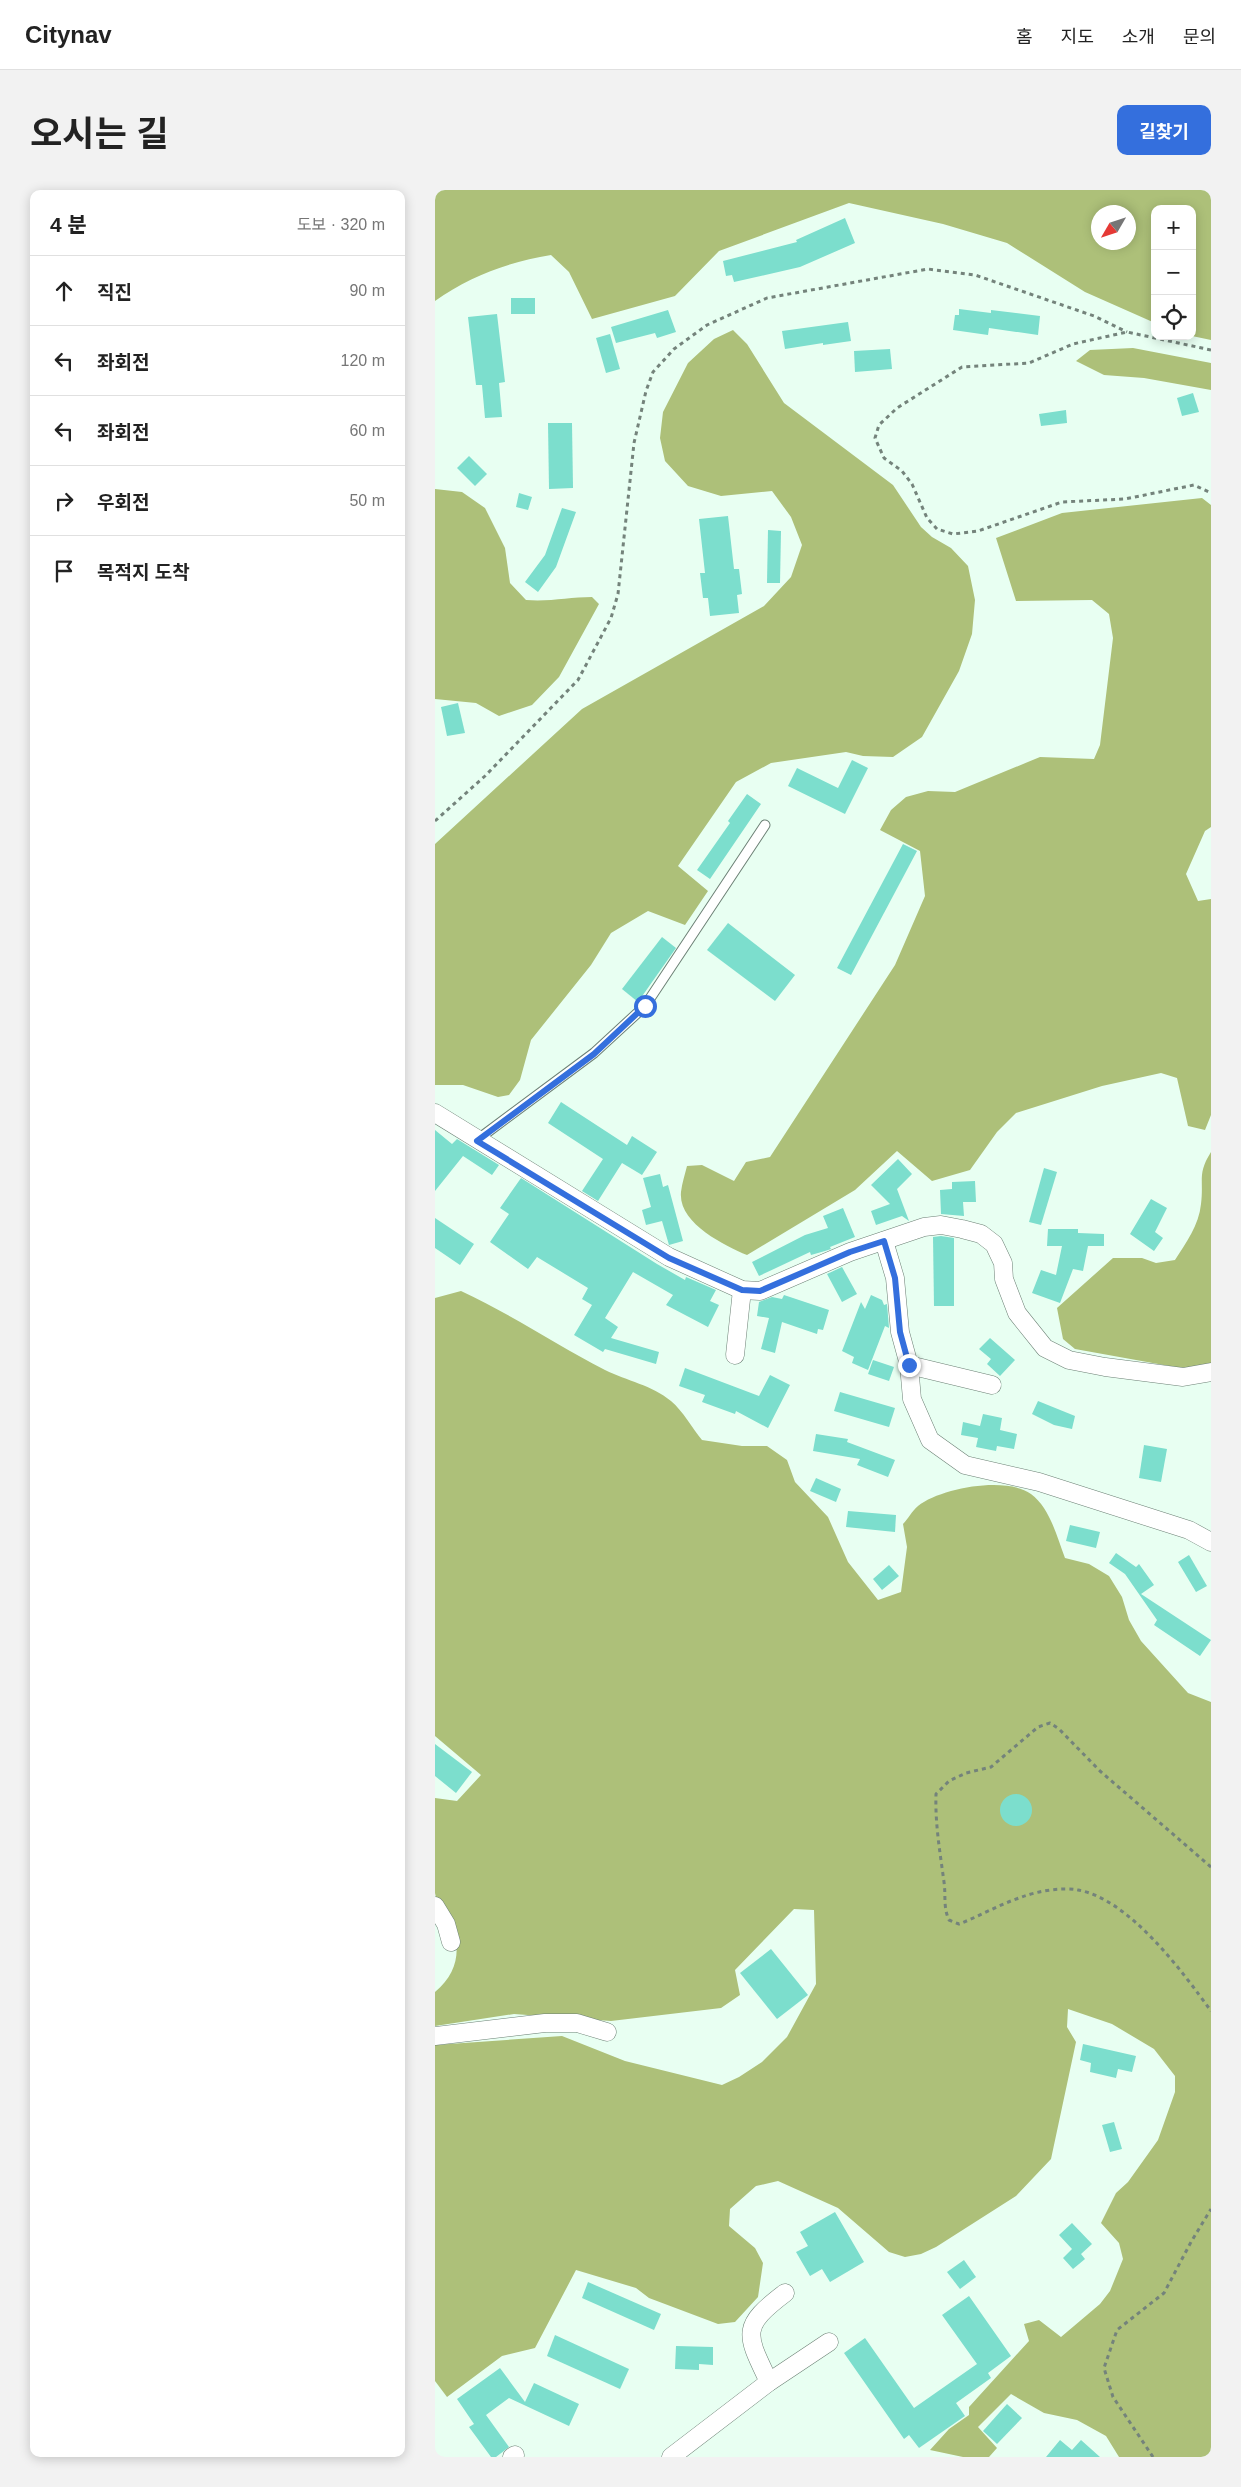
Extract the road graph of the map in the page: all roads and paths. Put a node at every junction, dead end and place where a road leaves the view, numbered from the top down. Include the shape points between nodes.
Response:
1 (1127, 332) junction
2 (1211, 350) edge
3 (1211, 493) edge
4 (435, 821) edge
5 (765, 824) dead end
6 (435, 1114) edge
7 (477, 1141) junction
8 (884, 1241) junction
9 (742, 1290) junction
10 (735, 1355) dead end
11 (909, 1365) junction
12 (1211, 1372) edge
13 (992, 1385) dead end
14 (1211, 1542) edge
15 (1211, 1867) edge
16 (435, 1906) edge
17 (451, 1942) dead end
18 (1211, 2011) edge
19 (607, 2032) dead end
20 (435, 2036) edge
21 (1211, 2209) edge
22 (785, 2293) dead end
23 (829, 2342) dead end
24 (769, 2382) junction
25 (671, 2457) edge
26 (1153, 2457) edge

1 - 2 path
1 - 3 path via 1073,344 1029,363 962,368 897,408 879,426 875,438 877,447 912,484 927,518 937,529 953,534 978,531 1063,502 1125,499 1194,485
1 - 4 path via 1094,316 975,275 928,269 767,298 701,330 674,349 653,372 646,391 634,443 618,594 611,618 578,680 485,776
5 - 7 lane via 645,1006 594,1054
6 - 7 street
7 - 9 street via 669,1258
8 - 9 street via 850,1252 760,1291
8 - 11 street via 895,1278 900,1332
8 - 12 street via 924,1227 941,1225 981,1234 994,1244 1003,1263 1004,1279 1017,1314 1045,1348 1069,1360 1105,1367 1183,1377
9 - 10 street
11 - 13 street
11 - 14 street via 911,1399 930,1440 965,1465 1039,1482 1100,1501 1189,1530
15 - 18 path via 1050,1723 1038,1727 991,1767 949,1781 936,1794 935,1822 945,1889 944,1908 949,1920 959,1924 1021,1897 1059,1889 1079,1890 1108,1901 1143,1930 1186,1977
16 - 17 street via 446,1924
19 - 20 street via 577,2023 545,2023
21 - 26 path via 1164,2293 1117,2330 1104,2368 1113,2398
22 - 24 street via 757,2318 750,2330 752,2346
23 - 24 street
24 - 25 street

